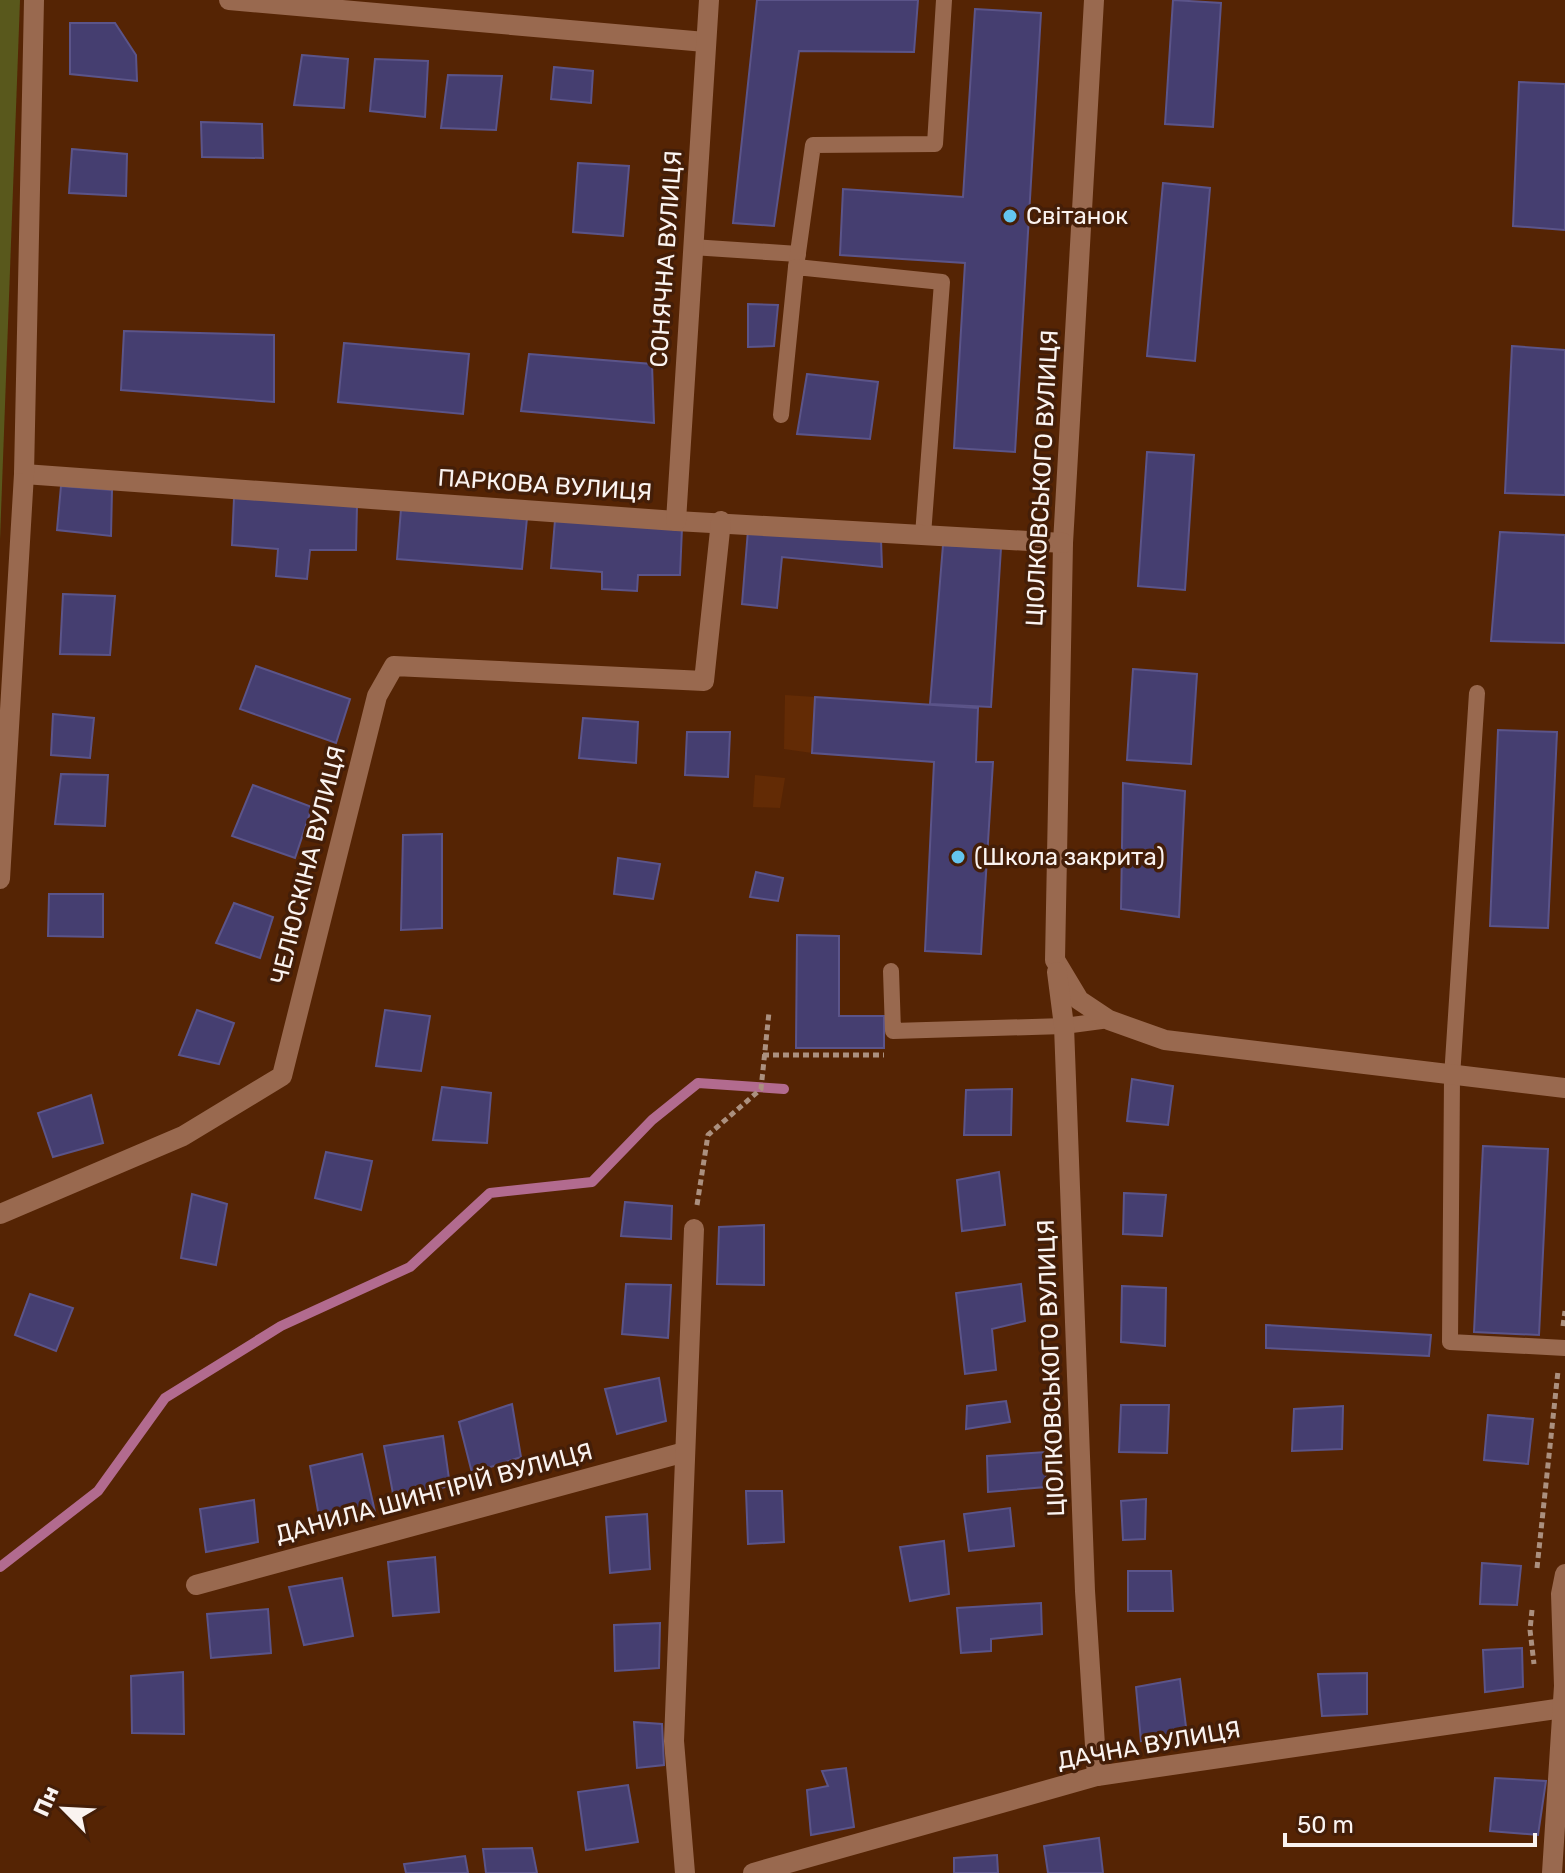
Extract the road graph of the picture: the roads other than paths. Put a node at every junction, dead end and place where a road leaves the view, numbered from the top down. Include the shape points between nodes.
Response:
1 (34, 0) edge
2 (229, 0) edge
3 (709, 0) edge
4 (944, 0) edge
5 (1094, 0) edge
6 (348, 5) edge
7 (705, 42) junction
8 (692, 247) junction
9 (797, 260) junction
10 (781, 415) dead end
11 (24, 474) junction
12 (676, 521) junction
13 (721, 521) junction
14 (923, 535) junction
15 (1063, 543) junction
16 (1477, 693) dead end
17 (0, 879) edge
18 (1055, 960) junction
19 (891, 971) dead end
20 (1109, 1020) junction
21 (1064, 1026) junction
22 (1452, 1077) junction
23 (1565, 1088) edge
24 (0, 1214) edge
25 (694, 1229) road end
26 (1563, 1348) edge
27 (685, 1452) junction
28 (1565, 1574) edge
29 (196, 1585) dead end
30 (1563, 1719) edge
31 (1097, 1776) junction
32 (685, 1873) edge
33 (753, 1873) edge
34 (1552, 1873) edge

1 - 11 street
2 - 6 street
3 - 7 street, СОНЯЧНА ВУЛИЦЯ
4 - 9 lane via 935,144 813,145
5 - 15 street, ЦІОЛКОВСЬКОГО ВУЛИЦЯ
6 - 7 street
7 - 8 street, СОНЯЧНА ВУЛИЦЯ
8 - 9 lane
8 - 12 street, СОНЯЧНА ВУЛИЦЯ
9 - 10 lane
9 - 14 lane via 942,282
11 - 12 street, ПАРКОВА ВУЛИЦЯ
11 - 17 street
12 - 13 street, ПАРКОВА ВУЛИЦЯ
13 - 14 street, ПАРКОВА ВУЛИЦЯ
13 - 24 street, ЧЕЛЮСКІНА ВУЛИЦЯ via 704,681 394,666 377,696 282,1076 183,1136
14 - 15 street, ПАРКОВА ВУЛИЦЯ
15 - 18 street, ЦІОЛКОВСЬКОГО ВУЛИЦЯ
16 - 22 lane
18 - 20 street via 1079,1000
18 - 21 street, ЦІОЛКОВСЬКОГО ВУЛИЦЯ
19 - 21 lane via 893,1031
20 - 21 lane
20 - 22 street via 1165,1040
21 - 31 street, ЦІОЛКОВСЬКОГО ВУЛИЦЯ
22 - 23 street
22 - 26 lane via 1450,1342
25 - 27 street
27 - 29 street, ДАНИЛА ШИНГІРІЙ ВУЛИЦЯ
27 - 32 street via 674,1741
28 - 30 street
30 - 31 street, ДАЧНА ВУЛИЦЯ via 1539,1711
30 - 34 street
31 - 33 street, ДАЧНА ВУЛИЦЯ

